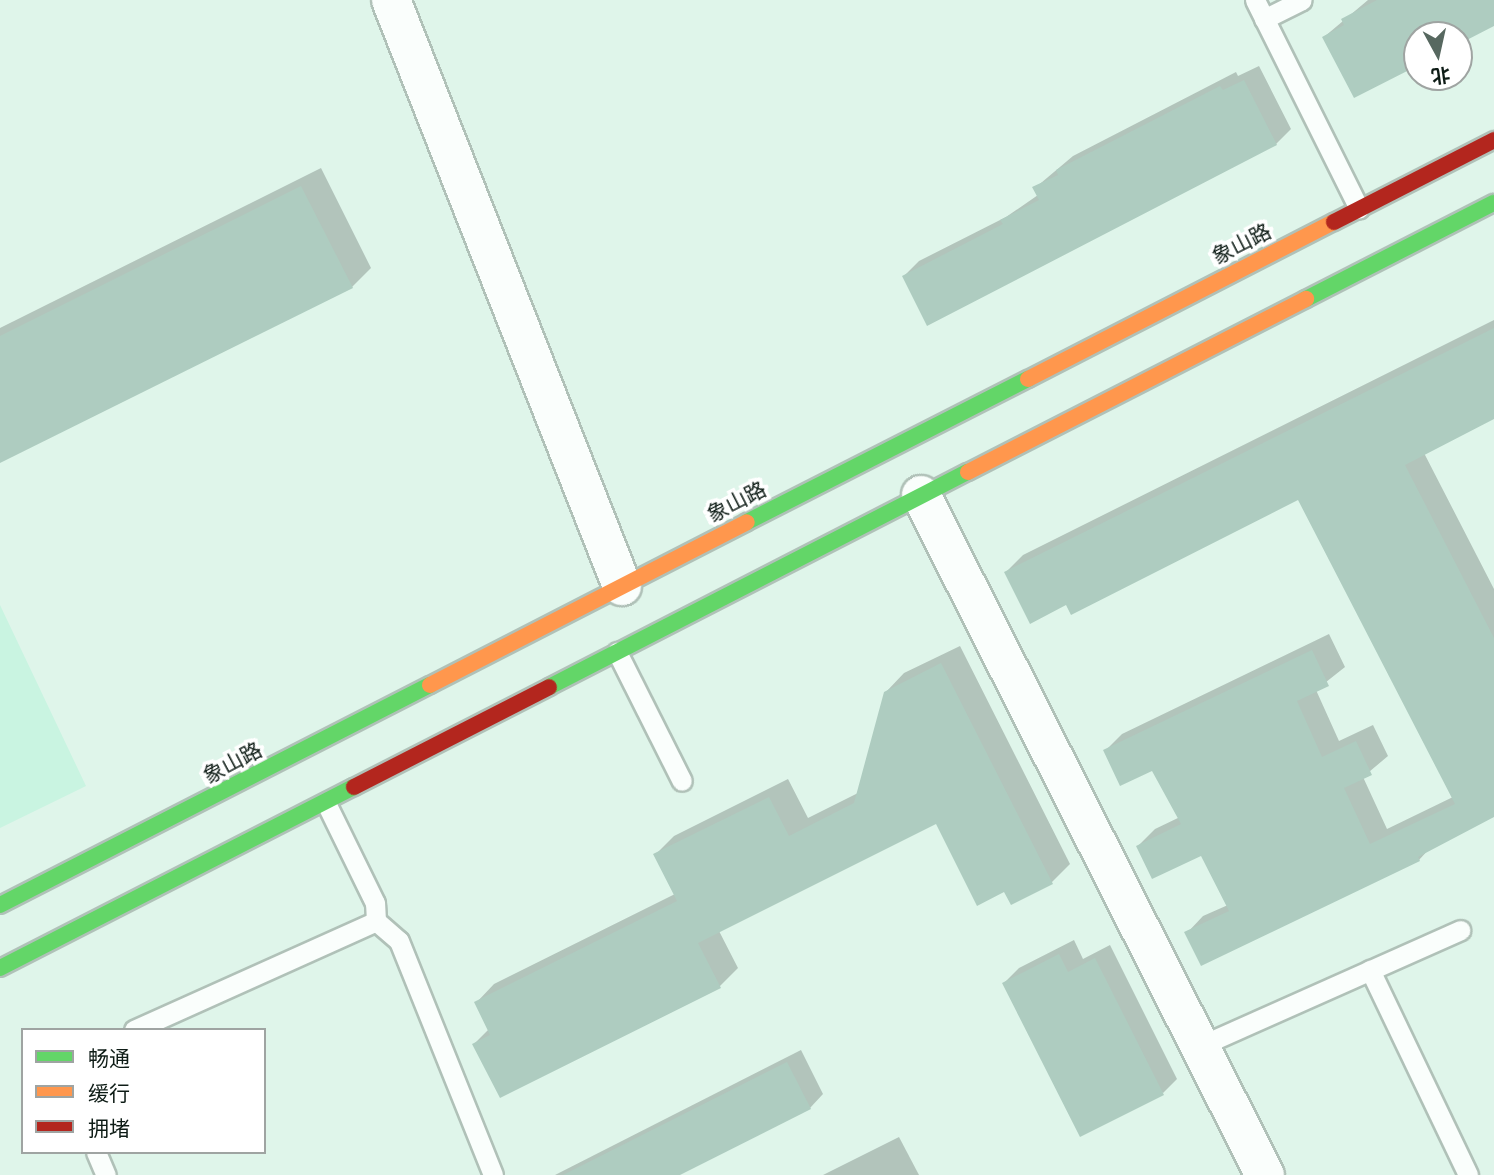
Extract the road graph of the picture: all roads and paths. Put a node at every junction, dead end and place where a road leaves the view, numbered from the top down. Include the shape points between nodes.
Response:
1 (391, 0) edge
2 (1255, 0) edge
3 (1302, 0) edge
4 (1264, 19) junction
5 (1494, 140) edge
6 (1494, 203) edge
7 (1359, 209) junction
8 (921, 495) junction
9 (622, 586) junction
10 (617, 652) junction
11 (682, 781) dead end
12 (326, 803) junction
13 (0, 905) edge
14 (376, 921) junction
15 (1460, 930) dead end
16 (0, 968) edge
17 (1370, 970) junction
18 (138, 1028) edge
19 (1200, 1046) junction
20 (97, 1154) edge
21 (106, 1175) edge
22 (493, 1175) edge
23 (1265, 1175) edge
24 (1468, 1175) edge

1 - 9 street
2 - 4 lane
3 - 4 lane
4 - 7 lane
5 - 7 street, 象山路
6 - 8 street
7 - 9 street, 象山路
8 - 10 street
8 - 19 street
9 - 13 street, 象山路
10 - 11 lane
10 - 12 street
12 - 14 lane via 375,903
12 - 16 street
14 - 18 lane
14 - 22 lane via 399,941
15 - 17 lane
17 - 19 lane
17 - 24 lane
19 - 23 street
20 - 21 lane

